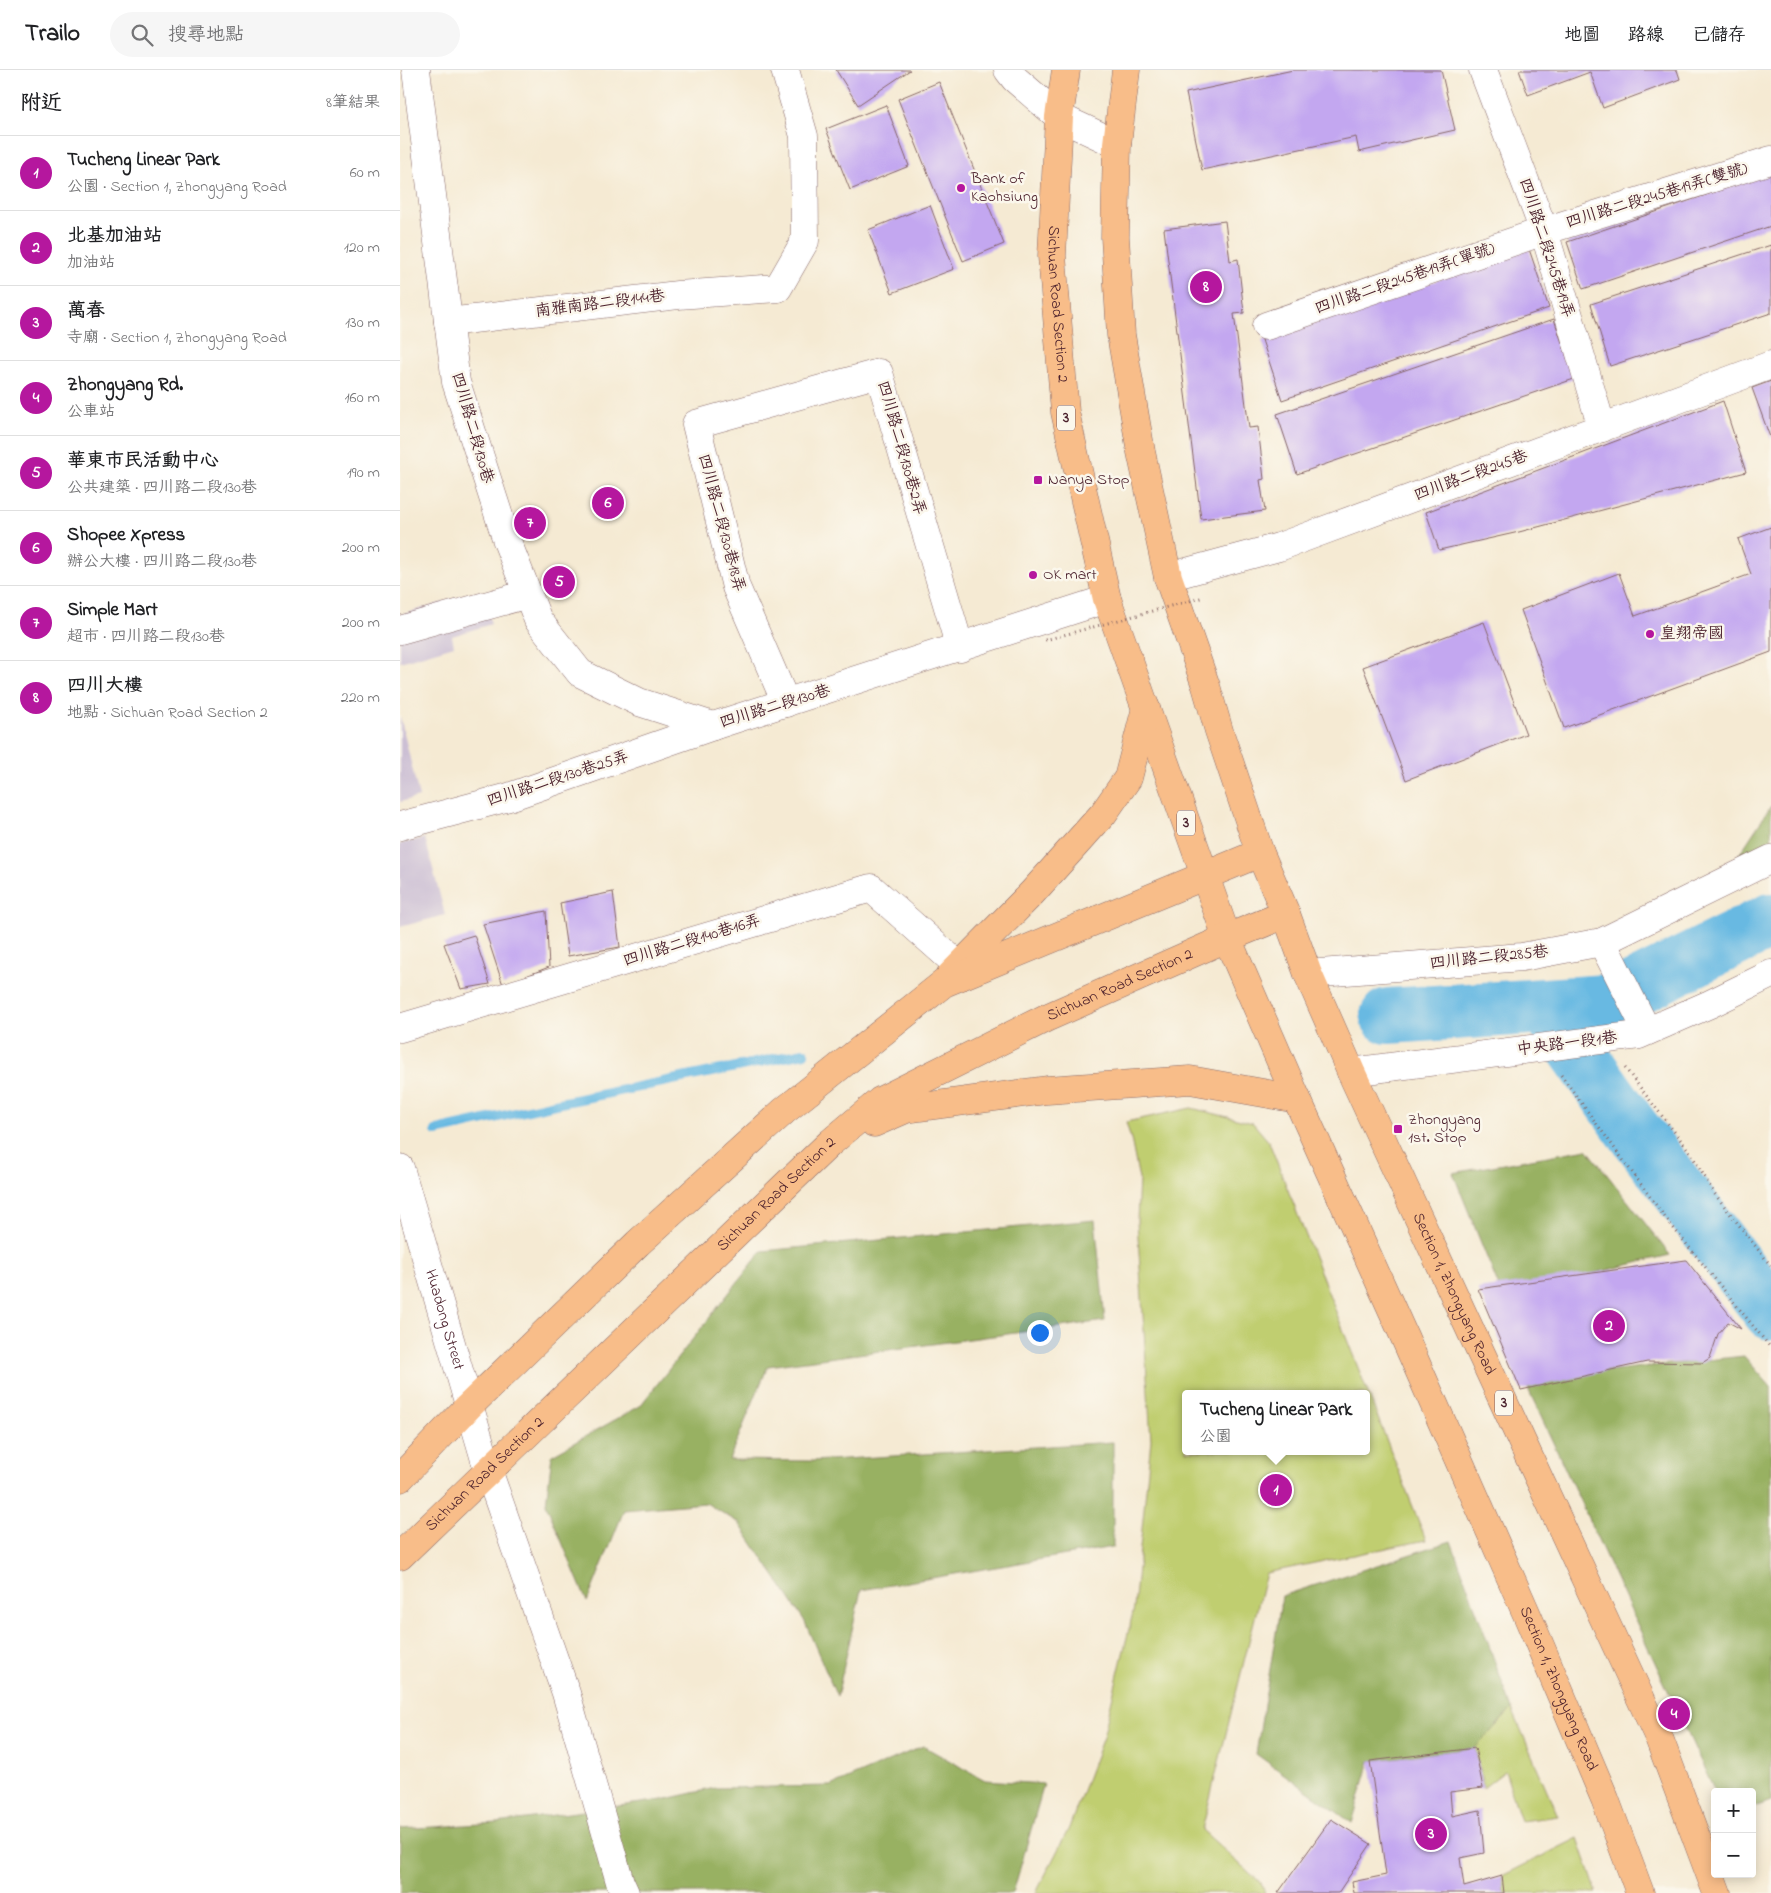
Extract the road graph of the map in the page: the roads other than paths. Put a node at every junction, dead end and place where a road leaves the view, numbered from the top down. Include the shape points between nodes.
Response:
1 (416, 70) edge
2 (785, 70) edge
3 (1008, 70) edge
4 (1066, 70) edge
5 (1126, 70) edge
6 (1483, 70) edge
7 (1059, 117) junction
8 (1116, 144) junction
9 (1771, 160) edge
10 (1544, 232) junction
11 (448, 322) junction
12 (1266, 326) dead end
13 (1771, 365) edge
14 (696, 424) joint
15 (1602, 428) junction
16 (1168, 576) junction
17 (528, 594) junction
18 (1107, 600) junction
19 (400, 630) edge
20 (960, 648) junction
21 (786, 703) junction
22 (1146, 708) junction
23 (713, 726) junction
24 (400, 826) edge
25 (1260, 853) junction
26 (1771, 859) edge
27 (1204, 876) junction
28 (1286, 914) junction
29 (1227, 938) junction
30 (1603, 945) junction
31 (951, 974) junction
32 (1308, 974) junction
33 (1771, 974) edge
34 (400, 1028) edge
35 (1646, 1028) junction
36 (1351, 1072) junction
37 (1297, 1099) junction
38 (830, 1144) junction
39 (400, 1168) edge
40 (468, 1407) junction
41 (488, 1470) junction
42 (400, 1478) edge
43 (400, 1556) edge
44 (625, 1893) edge
45 (1640, 1893) edge
46 (1717, 1893) edge

1 - 11 street
2 - 11 street, 南雅南路二段144巷 via 804,136 805,241 778,288 678,295
3 - 7 street
4 - 7 main road, Sichuan Road Section 2 / 3
5 - 8 main road, 3
6 - 10 street, 四川路二段245巷19弄
7 - 8 street
7 - 18 main road, Sichuan Road Section 2 / 3 via 1052,256 1065,412
8 - 16 main road, 3 via 1115,237 1121,335 1141,452
9 - 10 street, 四川路二段245巷19弄(雙號)
10 - 12 street, 四川路二段245巷19弄(單號)
10 - 15 street, 四川路二段245巷19弄
11 - 17 street, 四川路二段130巷 via 456,382 507,541
13 - 15 street, 四川路二段245巷
14 - 20 street, 四川路二段130巷2弄 via 879,373
14 - 21 street, 四川路二段130巷18弄 via 736,587
15 - 16 street, 四川路二段245巷 via 1280,547
16 - 25 main road, 3
17 - 19 street
17 - 23 street, 四川路二段130巷 via 538,620 580,673 639,702
18 - 20 street, 四川路二段130巷
18 - 22 main road, Sichuan Road Section 2 / 3
20 - 21 street, 四川路二段130巷
21 - 23 street, 四川路二段130巷
22 - 27 main road, Sichuan Road Section 2 / 3
22 - 31 main road via 1128,778 1103,814 1032,893
23 - 24 street, 四川路二段130巷25弄 via 509,798
25 - 27 main road
25 - 28 main road, 3
26 - 30 street, 四川路二段285巷
27 - 29 main road, Sichuan Road Section 2 / 3
27 - 31 main road
28 - 29 main road, Sichuan Road Section 2
28 - 32 main road, Section 1, Zhongyang Road / 3
29 - 37 main road, Section 1, Zhongyang Road / 3
29 - 38 main road, Sichuan Road Section 2 via 1046,1018 880,1101
30 - 32 street, 四川路二段285巷 via 1522,957
30 - 35 street
31 - 34 street, 四川路二段140巷16弄 via 871,888
31 - 40 main road via 784,1111 638,1243
32 - 36 main road, Section 1, Zhongyang Road / 3
33 - 35 street, 中央路一段1巷 via 1710,1004
35 - 36 street, 中央路一段1巷 via 1639,1035
36 - 46 main road, Section 1, Zhongyang Road / 3 via 1659,1738
37 - 38 main road via 1190,1080 1047,1090 906,1109
37 - 45 main road, Section 1, Zhongyang Road / 3 via 1524,1608 1605,1799
38 - 41 main road, Sichuan Road Section 2
39 - 40 street, Huadong Street
40 - 41 street, Huadong Street
40 - 42 main road
41 - 43 main road, Sichuan Road Section 2
41 - 44 street, Huadong Street via 566,1693

